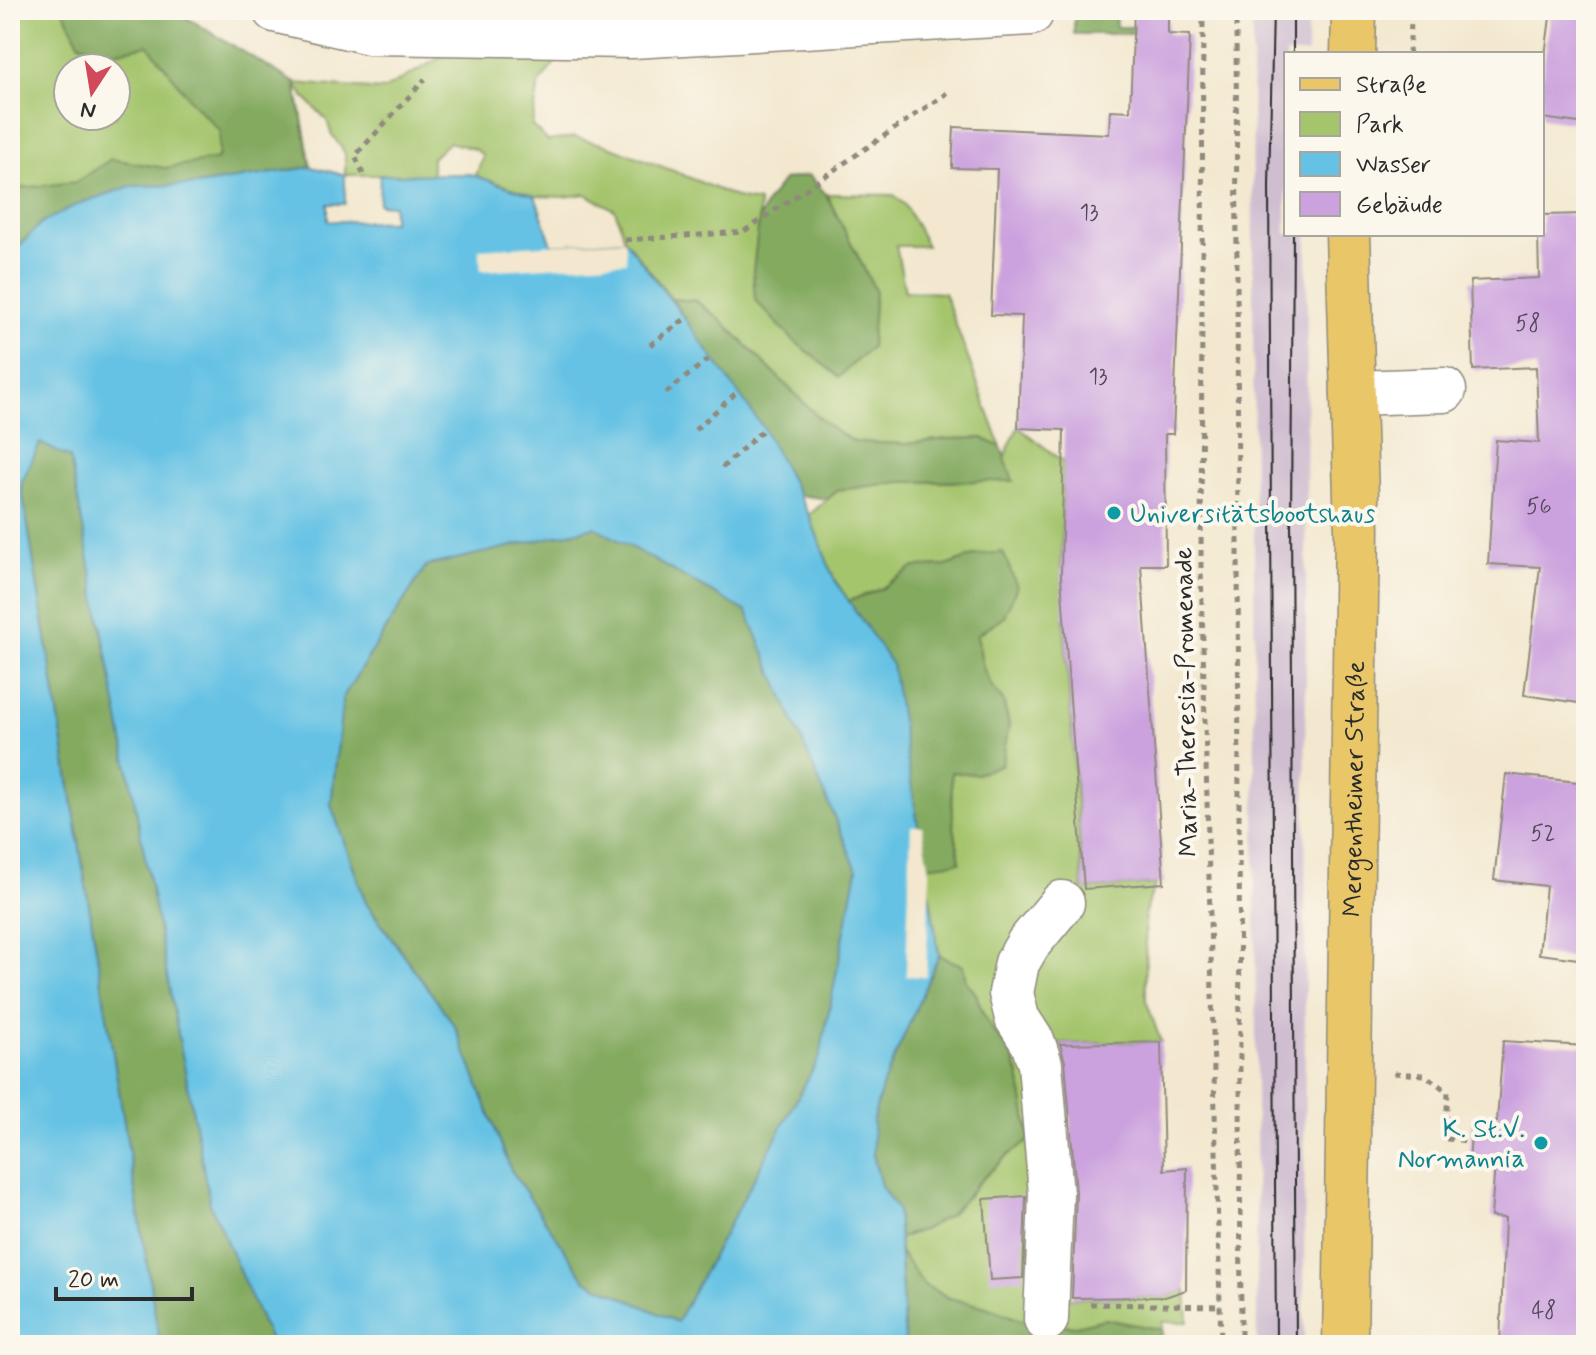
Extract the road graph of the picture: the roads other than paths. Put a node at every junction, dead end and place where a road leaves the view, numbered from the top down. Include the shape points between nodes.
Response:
1 (275, 10) edge
2 (1354, 10) edge
3 (1032, 11) edge
4 (1009, 49) dead end
5 (1353, 52) edge
6 (1348, 236) edge
7 (1444, 390) dead end
8 (1353, 393) junction
9 (1062, 903) dead end
10 (1047, 1312) road end
11 (1345, 1345) edge

1 - 3 lane via 370,32 632,36
2 - 5 main road
3 - 4 lane
6 - 8 main road, Mergentheimer Straße
7 - 8 lane
8 - 11 main road, Mergentheimer Straße via 1357,530
9 - 10 lane via 1017,963 1011,993 1040,1064 1051,1194

